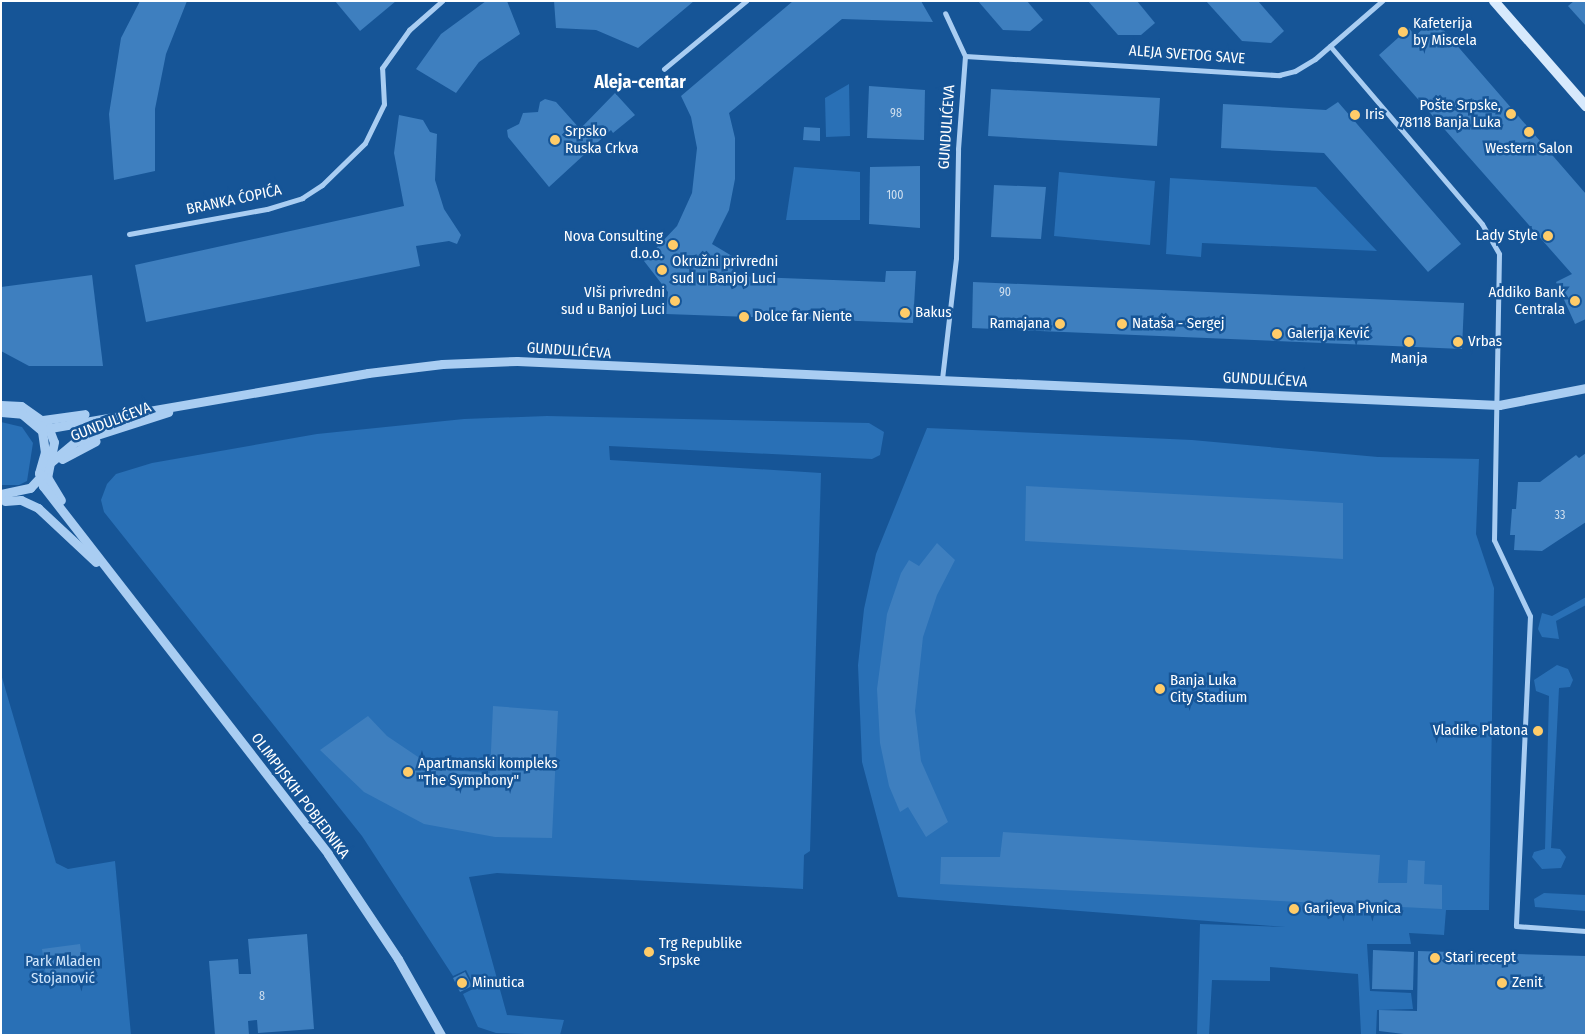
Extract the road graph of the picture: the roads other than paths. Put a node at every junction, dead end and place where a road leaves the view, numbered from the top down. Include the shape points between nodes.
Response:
1 (442, 1) edge
2 (746, 1) edge
3 (1382, 1) edge
4 (1494, 1) edge
5 (945, 13) dead end
6 (1330, 46) junction
7 (966, 56) junction
8 (664, 69) dead end
9 (1586, 106) edge
10 (129, 234) dead end
11 (942, 378) junction
12 (1586, 388) edge
13 (198, 404) junction
14 (1, 405) edge
15 (1499, 405) junction
16 (1, 412) edge
17 (40, 422) junction
18 (50, 428) junction
19 (52, 462) junction
20 (45, 479) junction
21 (1, 494) edge
22 (19, 497) junction
23 (1, 500) edge
24 (119, 585) junction
25 (1586, 931) edge
26 (441, 1035) edge

1 - 10 street, BRANKA ĆOPIĆA via 409,30 382,68 384,104 364,143 322,186 302,198 267,209
2 - 8 street
3 - 6 street, ALEJA SVETOG SAVE
4 - 9 main road
5 - 7 street
6 - 7 street, ALEJA SVETOG SAVE via 1295,71 1259,76
6 - 15 street via 1482,224 1499,254
7 - 11 street, GUNDULIĆEVA via 958,150 956,258
11 - 13 street, GUNDULIĆEVA via 517,361 368,373
11 - 15 street, GUNDULIĆEVA
12 - 15 street, GUNDULIĆEVA
13 - 17 street, GUNDULIĆEVA
13 - 18 street, GUNDULIĆEVA via 107,416
13 - 19 street, GUNDULIĆEVA via 75,442
13 - 20 street, GUNDULIĆEVA via 74,450
14 - 17 street via 21,406
15 - 25 street via 1494,540 1506,571 1528,605 1530,616 1516,926
16 - 17 street via 22,414
17 - 18 street
17 - 20 street via 45,438
18 - 19 street via 54,442
19 - 20 street
20 - 22 street
20 - 24 street, OLIMPIJSKIH POBJEDNIKA
21 - 22 street
22 - 23 street
22 - 24 street, OLIMPIJSKIH POBJEDNIKA via 48,516
24 - 26 street, OLIMPIJSKIH POBJEDNIKA via 328,854 398,959

